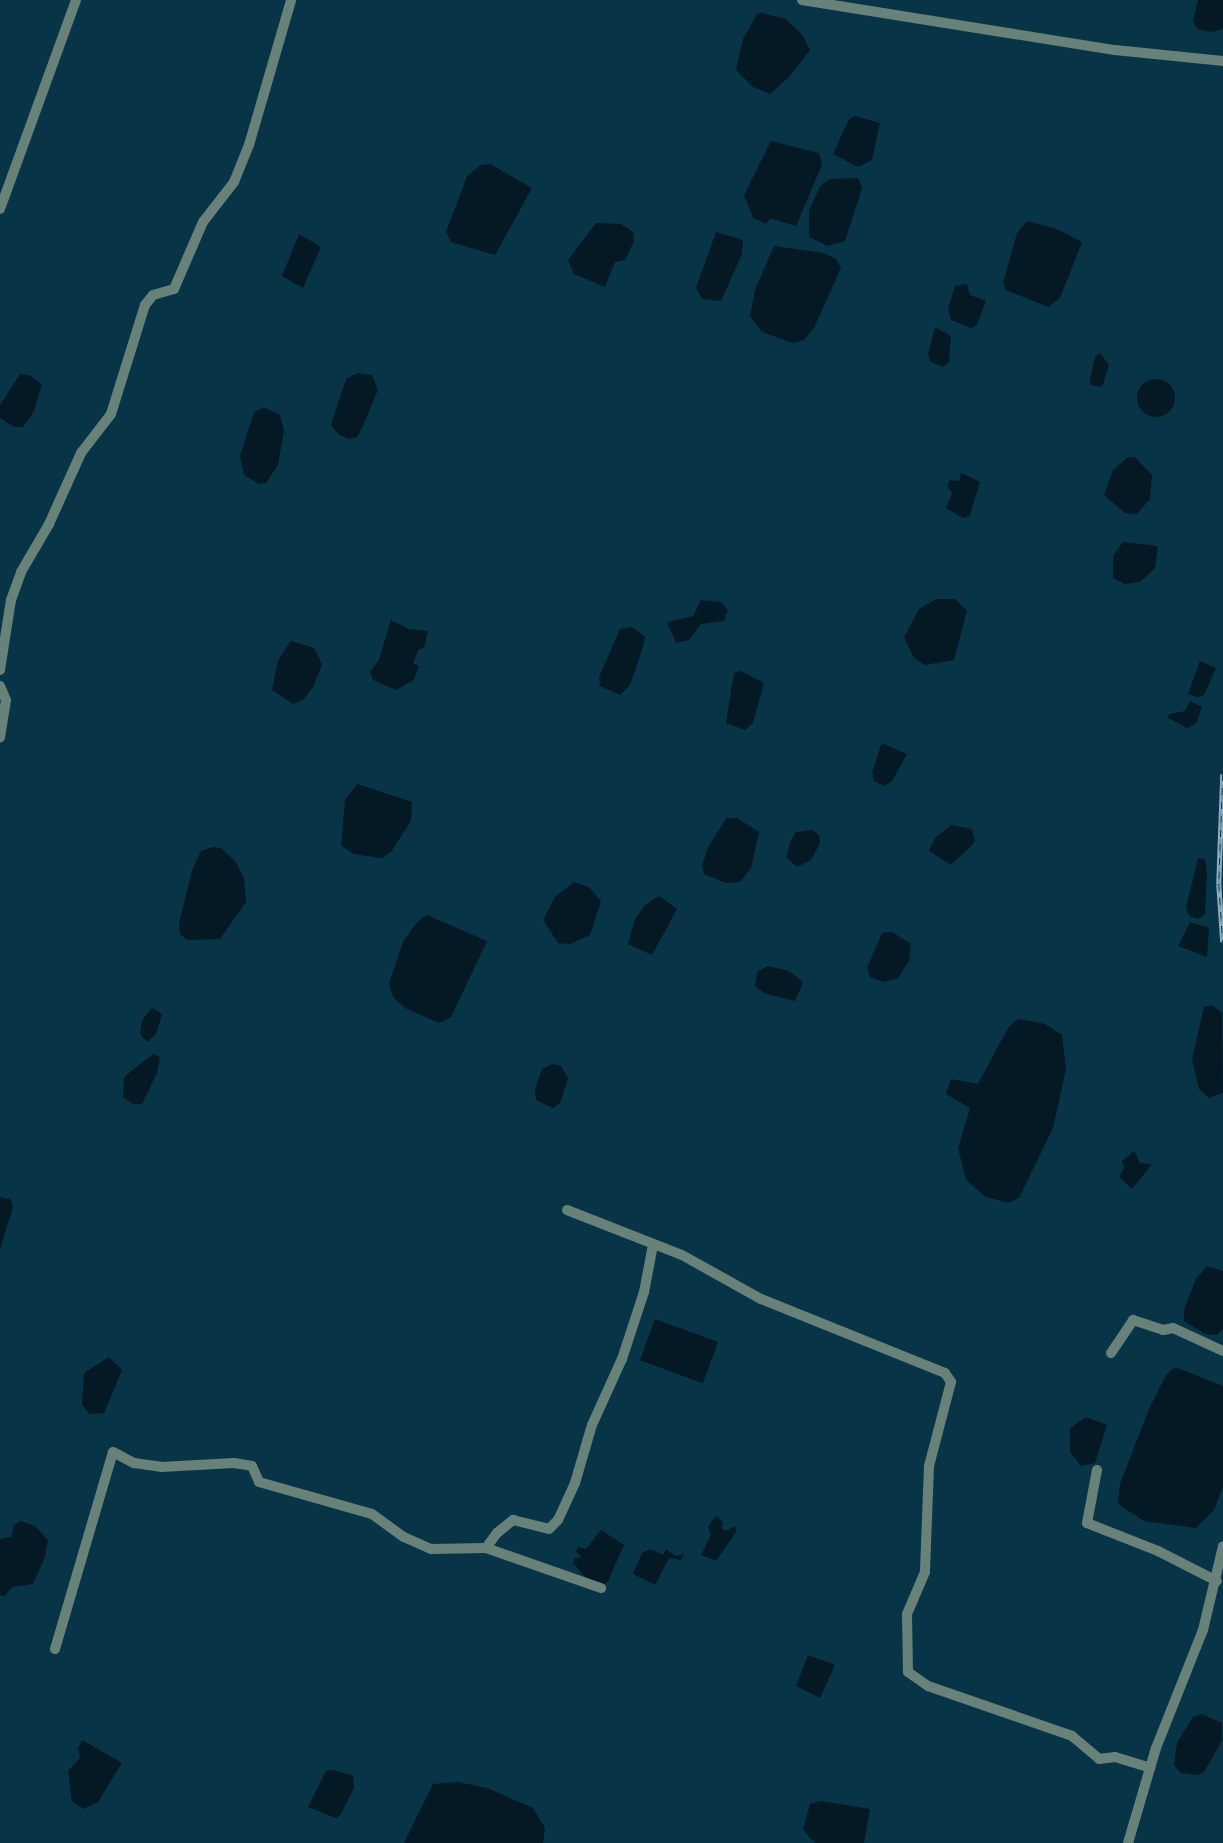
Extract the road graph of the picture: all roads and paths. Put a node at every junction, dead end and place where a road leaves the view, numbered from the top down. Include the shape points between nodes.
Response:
1 (76, 0) edge
2 (291, 0) edge
3 (802, 0) edge
4 (1223, 61) edge
5 (0, 209) edge
6 (0, 670) edge
7 (0, 686) edge
8 (0, 738) edge
9 (567, 1210) dead end
10 (653, 1245) junction
11 (1223, 1351) edge
12 (1111, 1353) dead end
13 (1097, 1470) dead end
14 (1223, 1546) edge
15 (486, 1548) junction
16 (1216, 1581) junction
17 (601, 1588) dead end
18 (55, 1649) dead end
19 (1150, 1768) junction
20 (1128, 1843) edge

1 - 5 street
2 - 6 street via 234,182 203,222 174,289 153,295 145,305 111,414 81,453 49,524 21,572 11,600
3 - 4 street via 1115,50
7 - 8 street via 6,700
9 - 10 street
10 - 15 street via 644,1292 622,1359 592,1425 575,1483 558,1520 549,1529 513,1520 496,1533
10 - 19 street via 682,1255 761,1299 945,1373 951,1382 929,1466 925,1572 907,1614 908,1672 928,1686 1072,1736 1099,1759 1115,1757
11 - 12 street via 1173,1328 1163,1330 1133,1320
13 - 16 street via 1086,1523 1158,1551
14 - 16 street
15 - 17 street
15 - 18 street via 431,1549 404,1537 372,1514 259,1482 252,1466 234,1463 161,1467 134,1463 113,1452
16 - 19 street via 1203,1630
19 - 20 street

